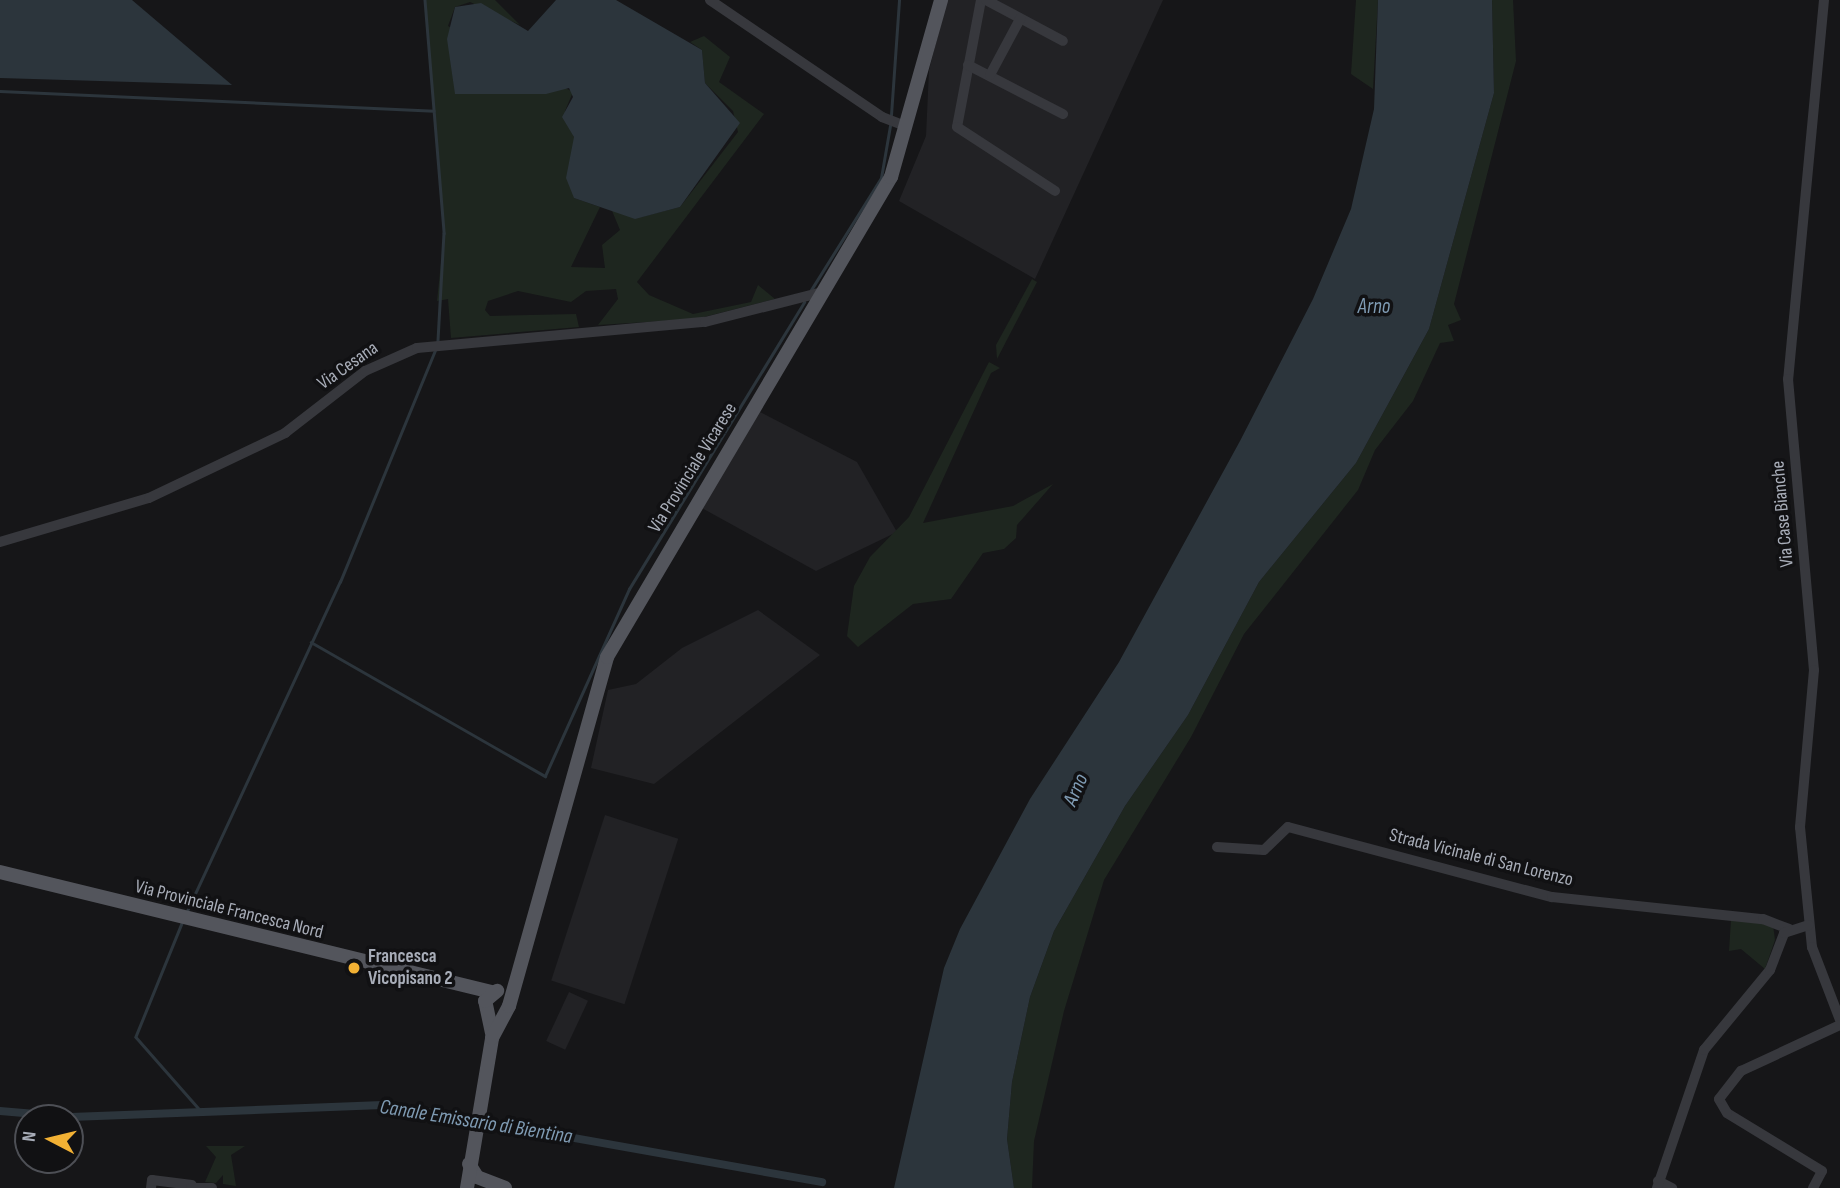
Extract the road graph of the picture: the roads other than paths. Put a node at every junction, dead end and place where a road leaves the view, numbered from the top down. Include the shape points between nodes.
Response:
1 (710, 0) edge
2 (941, 0) edge
3 (983, 0) edge
4 (1824, 0) edge
5 (1020, 19) junction
6 (1063, 41) dead end
7 (968, 65) junction
8 (990, 75) junction
9 (1063, 114) dead end
10 (895, 122) junction
11 (1055, 191) dead end
12 (812, 296) junction
13 (0, 542) edge
14 (1217, 847) dead end
15 (0, 872) edge
16 (1809, 925) junction
17 (1789, 929) junction
18 (496, 1003) junction
19 (1840, 1023) edge
20 (474, 1185) edge
21 (1658, 1185) edge
22 (192, 1187) edge
23 (151, 1188) edge
24 (212, 1188) edge
25 (505, 1188) edge
26 (1672, 1188) edge
27 (1813, 1188) edge

1 - 10 street
2 - 10 main road, Via Provinciale Vicarese
3 - 5 street
3 - 7 street
4 - 16 street, Via Case Bianche via 1788,373 1814,670 1800,813
5 - 6 street
5 - 8 street
7 - 8 street
7 - 11 street via 959,134
8 - 9 street
10 - 12 main road, Via Provinciale Vicarese via 891,177
12 - 13 street, Via Cesana via 705,322 438,344 381,361 285,433 149,498
12 - 18 main road, Via Provinciale Vicarese via 607,657 514,973
14 - 17 street, Strada Vicinale di San Lorenzo via 1264,850 1288,827 1552,897 1763,919
15 - 18 main road, Via Provinciale Francesca Nord via 449,985
16 - 17 street
16 - 19 street, Via Case Bianche
17 - 21 street via 1770,970 1700,1057
18 - 20 main road via 470,1161
19 - 27 street via 1741,1071 1720,1094 1727,1113 1822,1171
20 - 25 main road
21 - 26 street
22 - 23 street via 152,1180
22 - 24 street

